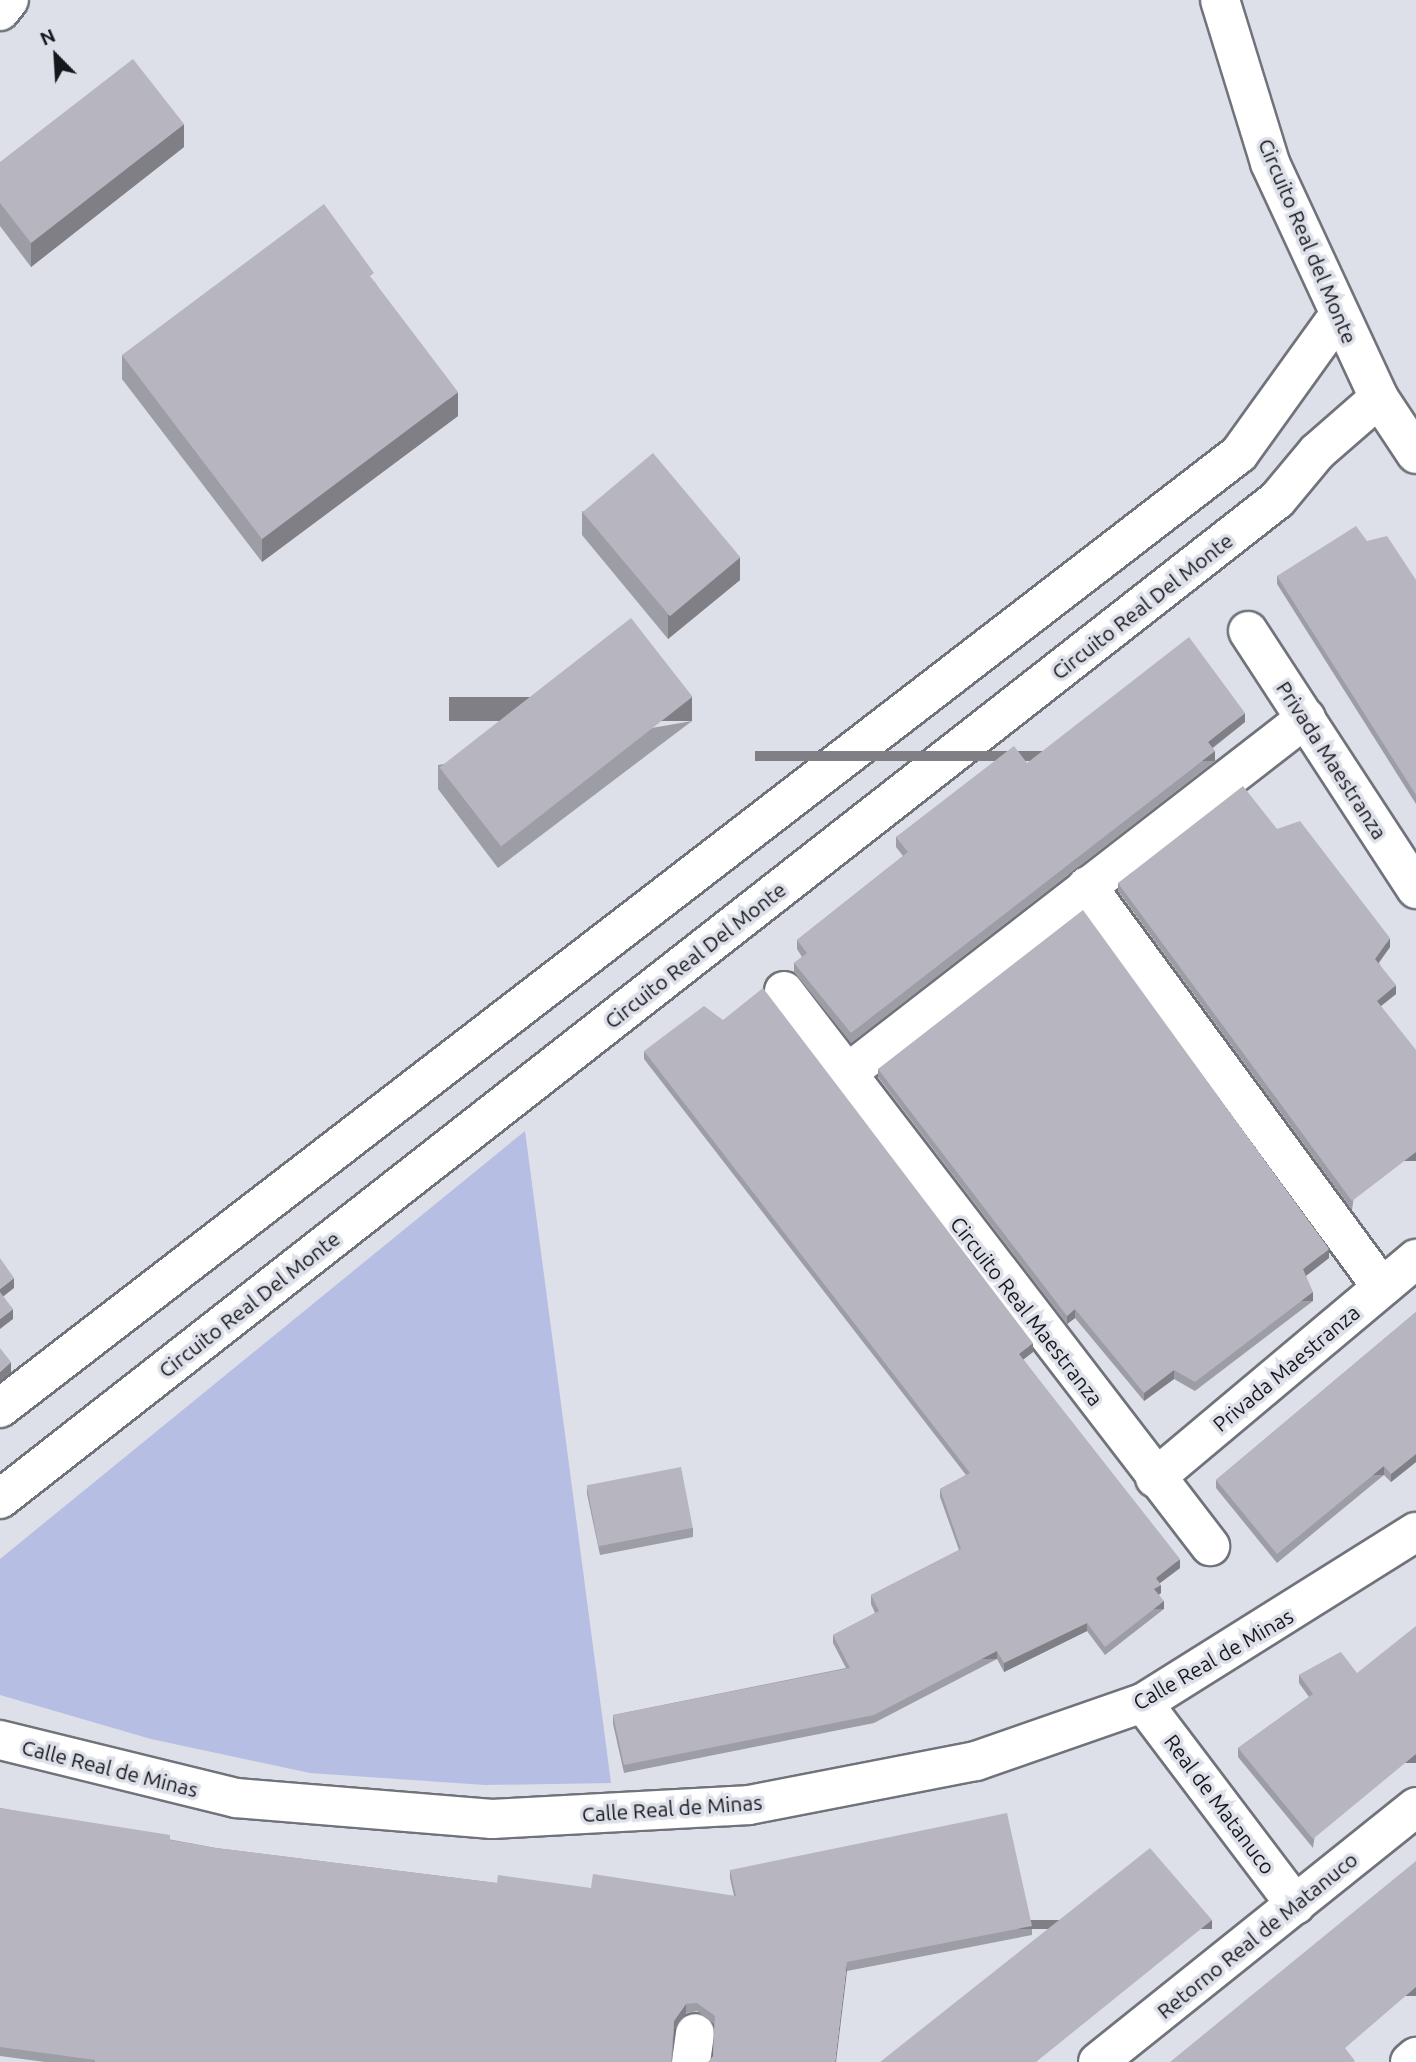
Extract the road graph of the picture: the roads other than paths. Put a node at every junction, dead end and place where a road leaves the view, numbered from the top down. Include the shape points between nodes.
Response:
1 (9, 0) edge
2 (1220, 0) edge
3 (0, 11) edge
4 (1338, 316) junction
5 (1379, 398) junction
6 (1416, 454) edge
7 (1248, 631) dead end
8 (1306, 718) junction
9 (1087, 886) junction
10 (1416, 889) edge
11 (784, 991) dead end
12 (845, 1074) junction
13 (1416, 1259) edge
14 (1382, 1287) junction
15 (0, 1408) edge
16 (1155, 1478) junction
17 (2, 1493) edge
18 (1416, 1532) edge
19 (1210, 1546) dead end
20 (1143, 1703) junction
21 (0, 1740) edge
22 (1416, 1807) edge
23 (1296, 1905) junction
24 (1416, 2057) edge
25 (1098, 2062) edge
26 (1410, 2062) edge

1 - 3 street
2 - 4 street, Circuito Real del Monte via 1270,163
4 - 5 street, Circuito Real del Monte
4 - 15 street, Circuito Real Del Monte via 1239,454
5 - 6 street, Circuito Real del Monte
5 - 17 street, Circuito Real Del Monte via 1317,452 1277,500
7 - 8 street, Privada Maestranza
8 - 9 street
8 - 10 street, Privada Maestranza
9 - 12 street
9 - 14 street
11 - 12 street, Circuito Real Maestranza
12 - 16 street, Circuito Real Maestranza
13 - 14 street, Privada Maestranza
14 - 16 street, Privada Maestranza
16 - 19 street, Circuito Real Maestranza
18 - 20 street, Calle Real de Minas
20 - 21 street, Calle Real de Minas via 976,1760 749,1805 492,1819 236,1798
20 - 23 street, Real de Matanuco
22 - 23 street, Retorno Real de Matanuco
23 - 25 street, Retorno Real de Matanuco
24 - 26 street

